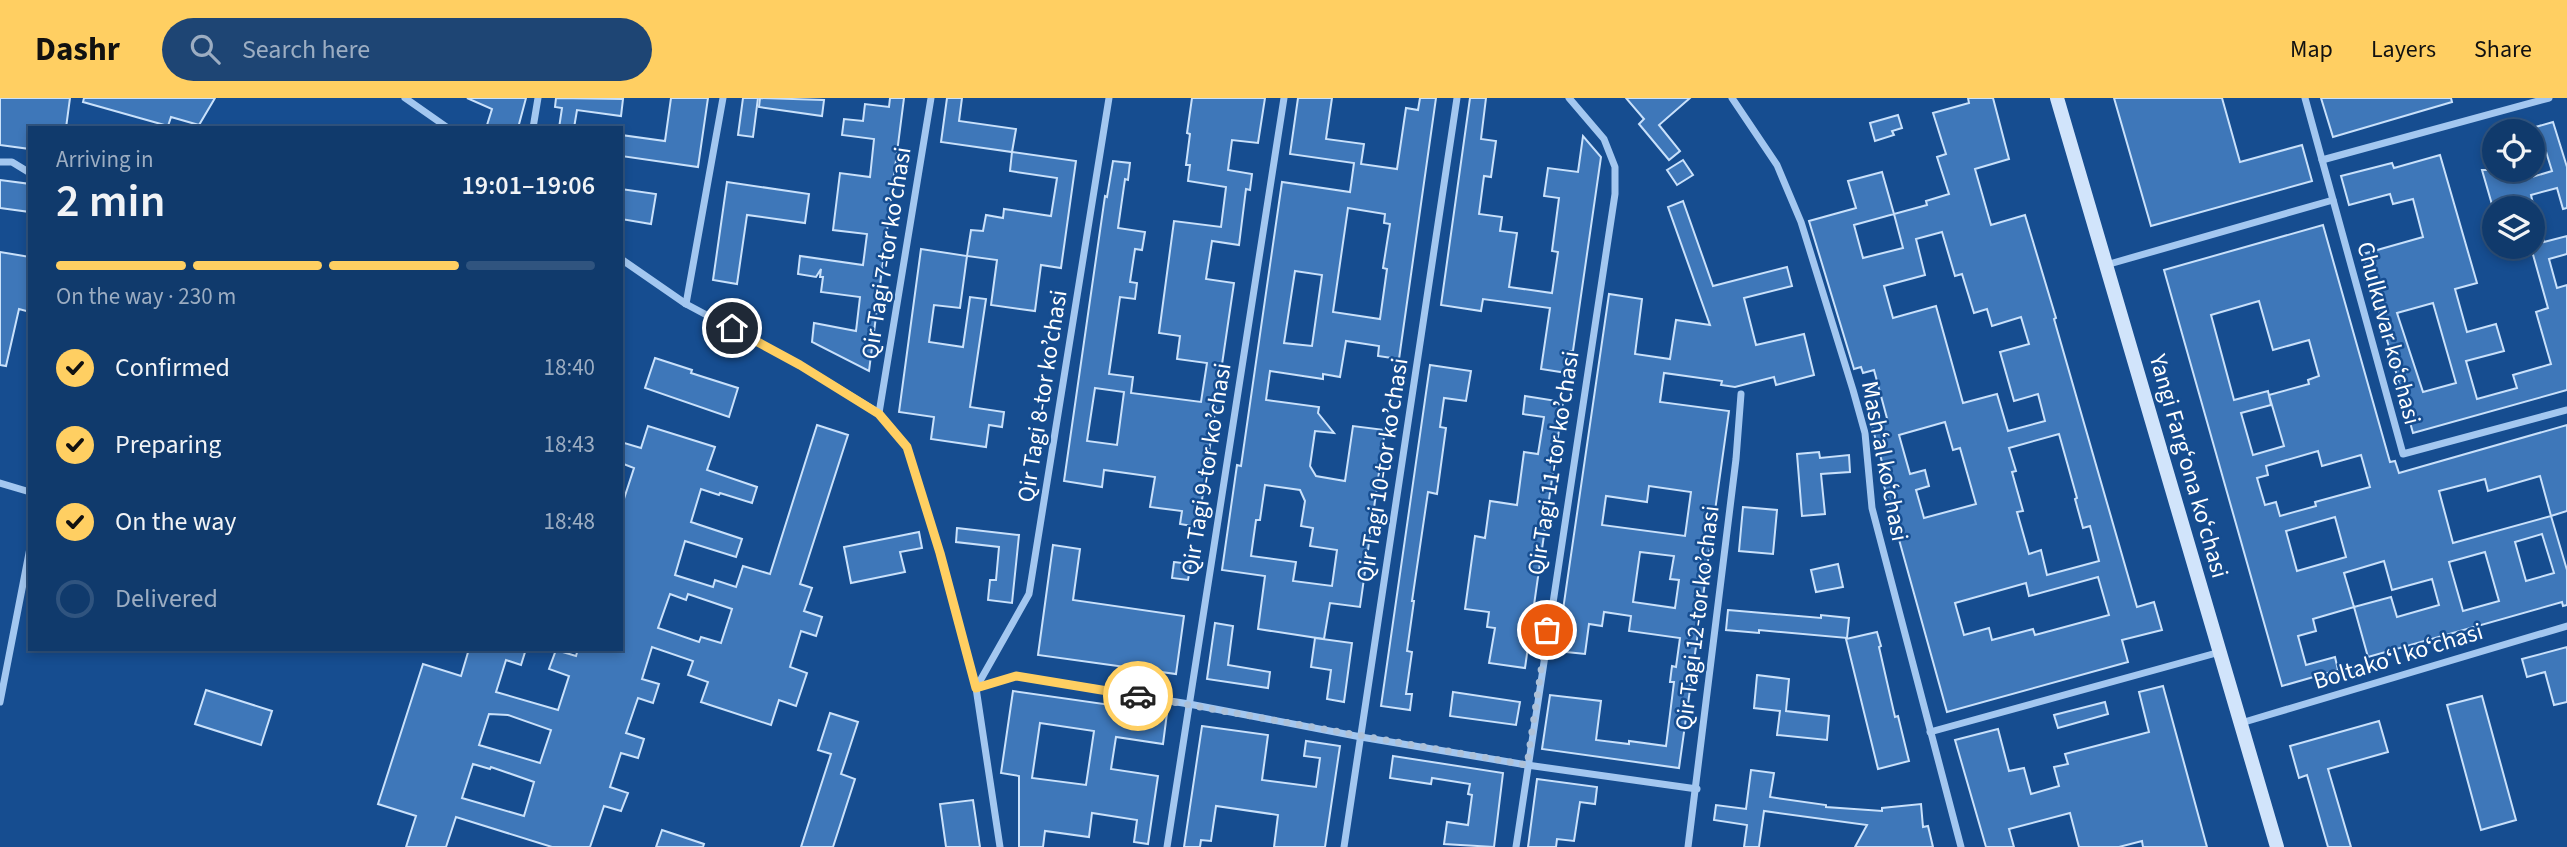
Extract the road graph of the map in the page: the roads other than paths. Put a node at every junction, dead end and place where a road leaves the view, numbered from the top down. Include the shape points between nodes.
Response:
1 (405, 98) edge
2 (538, 98) edge
3 (723, 98) edge
4 (931, 98) edge
5 (1110, 98) edge
6 (1284, 98) edge
7 (1457, 98) edge
8 (1569, 98) edge
9 (1731, 98) edge
10 (2057, 98) edge
11 (2305, 98) edge
12 (2549, 98) edge
13 (445, 126) edge
14 (533, 126) edge
15 (2322, 160) junction
16 (0, 162) edge
17 (28, 172) edge
18 (2333, 200) junction
19 (623, 261) edge
20 (2106, 265) junction
21 (686, 304) junction
22 (1741, 394) dead end
23 (2567, 410) edge
24 (879, 414) junction
25 (0, 483) edge
26 (28, 491) edge
27 (28, 558) edge
28 (2567, 626) edge
29 (2220, 652) junction
30 (976, 688) junction
31 (0, 702) edge
32 (1189, 704) junction
33 (2241, 723) junction
34 (1930, 732) junction
35 (1361, 737) junction
36 (1527, 765) junction
37 (1697, 789) junction
38 (1000, 847) edge
39 (1167, 847) edge
40 (1344, 847) edge
41 (1516, 847) edge
42 (1688, 847) edge
43 (1961, 847) edge
44 (2277, 847) edge

1 - 13 street
2 - 14 street
3 - 21 street
4 - 24 street, Qir Tagi 7-tor koʼchasi
5 - 30 street, Qir Tagi 8-tor koʼchasi via 1029,594
6 - 32 street, Qir Tagi 9-tor koʼchasi
7 - 35 street, Qir Tagi 10-tor koʼchasi
8 - 36 street, Qir Tagi 11-tor koʼchasi via 1604,139 1615,167 1615,194
9 - 34 street, Mashʻal koʻchasi via 1777,165 1801,222 1865,433 1872,508
10 - 20 main road, Yangi Fargʻona koʻchasi
11 - 15 street, Chulkuvar koʻchasi
12 - 15 street
15 - 18 street, Chulkuvar koʻchasi
16 - 17 street via 12,162
18 - 20 street
18 - 23 street, Chulkuvar koʻchasi via 2403,454
19 - 21 street
20 - 29 main road, Yangi Fargʻona koʻchasi
21 - 24 street
22 - 37 street, Qir Tagi 12-tor koʼchasi
24 - 30 street via 907,447
25 - 26 street
27 - 31 street
28 - 33 street, Boltakoʻl koʻchasi
29 - 33 main road, Yangi Fargʻona koʻchasi
29 - 34 street
30 - 32 street via 1016,676
30 - 38 street
32 - 35 street
32 - 39 street, Qir Tagi 9-tor koʼchasi
33 - 44 main road, Yangi Fargʻona koʻchasi
34 - 43 street, Mashʻal koʻchasi
35 - 36 street
35 - 40 street, Qir Tagi 10-tor koʼchasi
36 - 37 street
36 - 41 street, Qir Tagi 11-tor koʼchasi
37 - 42 street, Qir Tagi 12-tor koʼchasi

